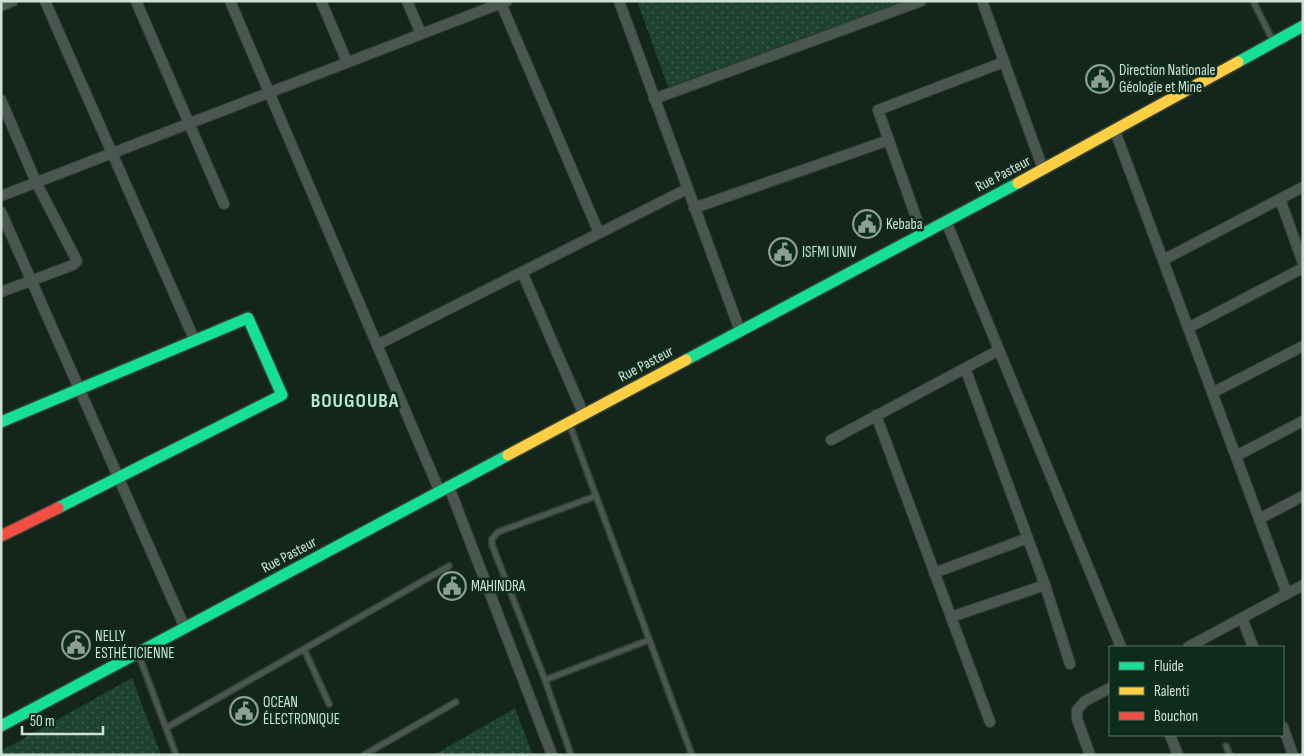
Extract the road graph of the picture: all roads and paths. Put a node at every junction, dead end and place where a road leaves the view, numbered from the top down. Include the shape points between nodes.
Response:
1 (13, 1) edge
2 (45, 1) edge
3 (136, 1) edge
4 (230, 1) edge
5 (321, 1) edge
6 (407, 1) edge
7 (618, 1) edge
8 (921, 1) edge
9 (982, 1) edge
10 (1253, 1) edge
11 (502, 2) edge
12 (1, 6) edge
13 (1303, 26) edge
14 (421, 34) junction
15 (1274, 42) junction
16 (348, 62) junction
17 (1004, 62) junction
18 (270, 92) junction
19 (654, 99) junction
20 (1, 100) edge
21 (189, 124) junction
22 (1115, 131) junction
23 (889, 140) junction
24 (112, 153) junction
25 (1043, 169) junction
26 (36, 182) junction
27 (1303, 187) edge
28 (687, 189) junction
29 (1, 196) edge
30 (1280, 199) junction
31 (224, 204) dead end
32 (694, 208) junction
33 (1, 212) edge
34 (946, 221) junction
35 (599, 233) junction
36 (922, 234) junction
37 (1163, 260) junction
38 (1303, 263) edge
39 (1303, 268) edge
40 (522, 272) junction
41 (31, 280) junction
42 (1, 292) edge
43 (1188, 328) junction
44 (740, 331) junction
45 (195, 341) junction
46 (377, 345) junction
47 (1303, 346) edge
48 (1000, 350) junction
49 (965, 368) junction
50 (79, 389) junction
51 (1212, 393) junction
52 (584, 415) junction
53 (876, 415) junction
54 (1303, 421) edge
55 (1, 422) edge
56 (569, 422) junction
57 (831, 440) dead end
58 (1236, 456) junction
59 (118, 477) junction
60 (444, 489) junction
61 (596, 496) junction
62 (1303, 496) edge
63 (1259, 519) junction
64 (1, 536) edge
65 (1028, 538) junction
66 (450, 566) dead end
67 (934, 573) junction
68 (1045, 585) junction
69 (1303, 585) edge
70 (1287, 594) junction
71 (951, 617) junction
72 (1242, 618) junction
73 (184, 628) junction
74 (650, 640) junction
75 (1121, 646) edge
76 (1190, 646) edge
77 (1253, 646) edge
78 (304, 649) junction
79 (138, 653) junction
80 (1070, 664) dead end
81 (545, 680) junction
82 (1109, 689) edge
83 (456, 702) dead end
84 (330, 704) dead end
85 (990, 722) dead end
86 (1, 726) edge
87 (166, 728) junction
88 (1284, 730) edge
89 (1170, 736) edge
90 (1226, 746) dead end
91 (176, 755) edge
92 (364, 755) edge
93 (552, 755) edge
94 (571, 755) edge
95 (692, 755) edge
96 (1090, 755) edge
97 (1178, 755) edge
98 (1230, 755) edge
99 (1293, 755) edge

1 - 12 street
2 - 24 street
3 - 21 street
4 - 18 street
5 - 16 street
6 - 14 street
7 - 19 street
8 - 19 street
9 - 17 street
10 - 15 lane
11 - 14 street
11 - 35 street
13 - 15 main road, Rue Pasteur
14 - 16 street
15 - 22 main road, Rue Pasteur
16 - 18 street
17 - 23 street via 878,110
17 - 25 street
18 - 21 street
18 - 46 street
19 - 28 street
20 - 26 street
21 - 24 street
21 - 31 street
22 - 25 main road, Rue Pasteur
22 - 37 street
23 - 32 street
23 - 36 street
24 - 26 street
24 - 45 street
25 - 34 main road, Rue Pasteur
26 - 29 street
26 - 41 street via 77,261
27 - 30 street
28 - 32 street
28 - 35 street
30 - 37 street
30 - 38 street
32 - 44 street
33 - 41 street
34 - 36 main road, Rue Pasteur
34 - 48 street
35 - 40 street
36 - 44 main road, Rue Pasteur
37 - 43 street
39 - 43 street
40 - 46 street
40 - 52 street
41 - 42 street
41 - 50 street
43 - 51 street
44 - 52 main road, Rue Pasteur
45 - 50 main road
45 - 59 main road via 248,318 282,395
46 - 60 street
47 - 51 street
48 - 49 street
48 - 75 street
49 - 53 street
49 - 65 street
50 - 55 main road
50 - 59 street
51 - 58 street
52 - 56 main road, Rue Pasteur
53 - 57 street
53 - 67 street
54 - 58 street
56 - 60 main road, Rue Pasteur
56 - 61 lane
58 - 63 street
59 - 64 main road
59 - 73 street
60 - 73 main road, Rue Pasteur
60 - 93 street
61 - 74 lane
61 - 81 lane via 498,532 492,538
62 - 63 street
63 - 70 street
65 - 67 street
65 - 68 street
66 - 78 lane
67 - 71 street
68 - 71 street
68 - 80 street
69 - 70 street
70 - 72 street
71 - 85 street
72 - 76 street
72 - 77 street
73 - 79 main road, Rue Pasteur
74 - 81 lane
74 - 95 lane
78 - 84 lane
78 - 87 lane
79 - 86 main road, Rue Pasteur
79 - 87 lane
81 - 94 lane
82 - 96 street via 1077,710
83 - 92 lane
87 - 91 lane
88 - 99 street
89 - 97 street
90 - 98 lane

